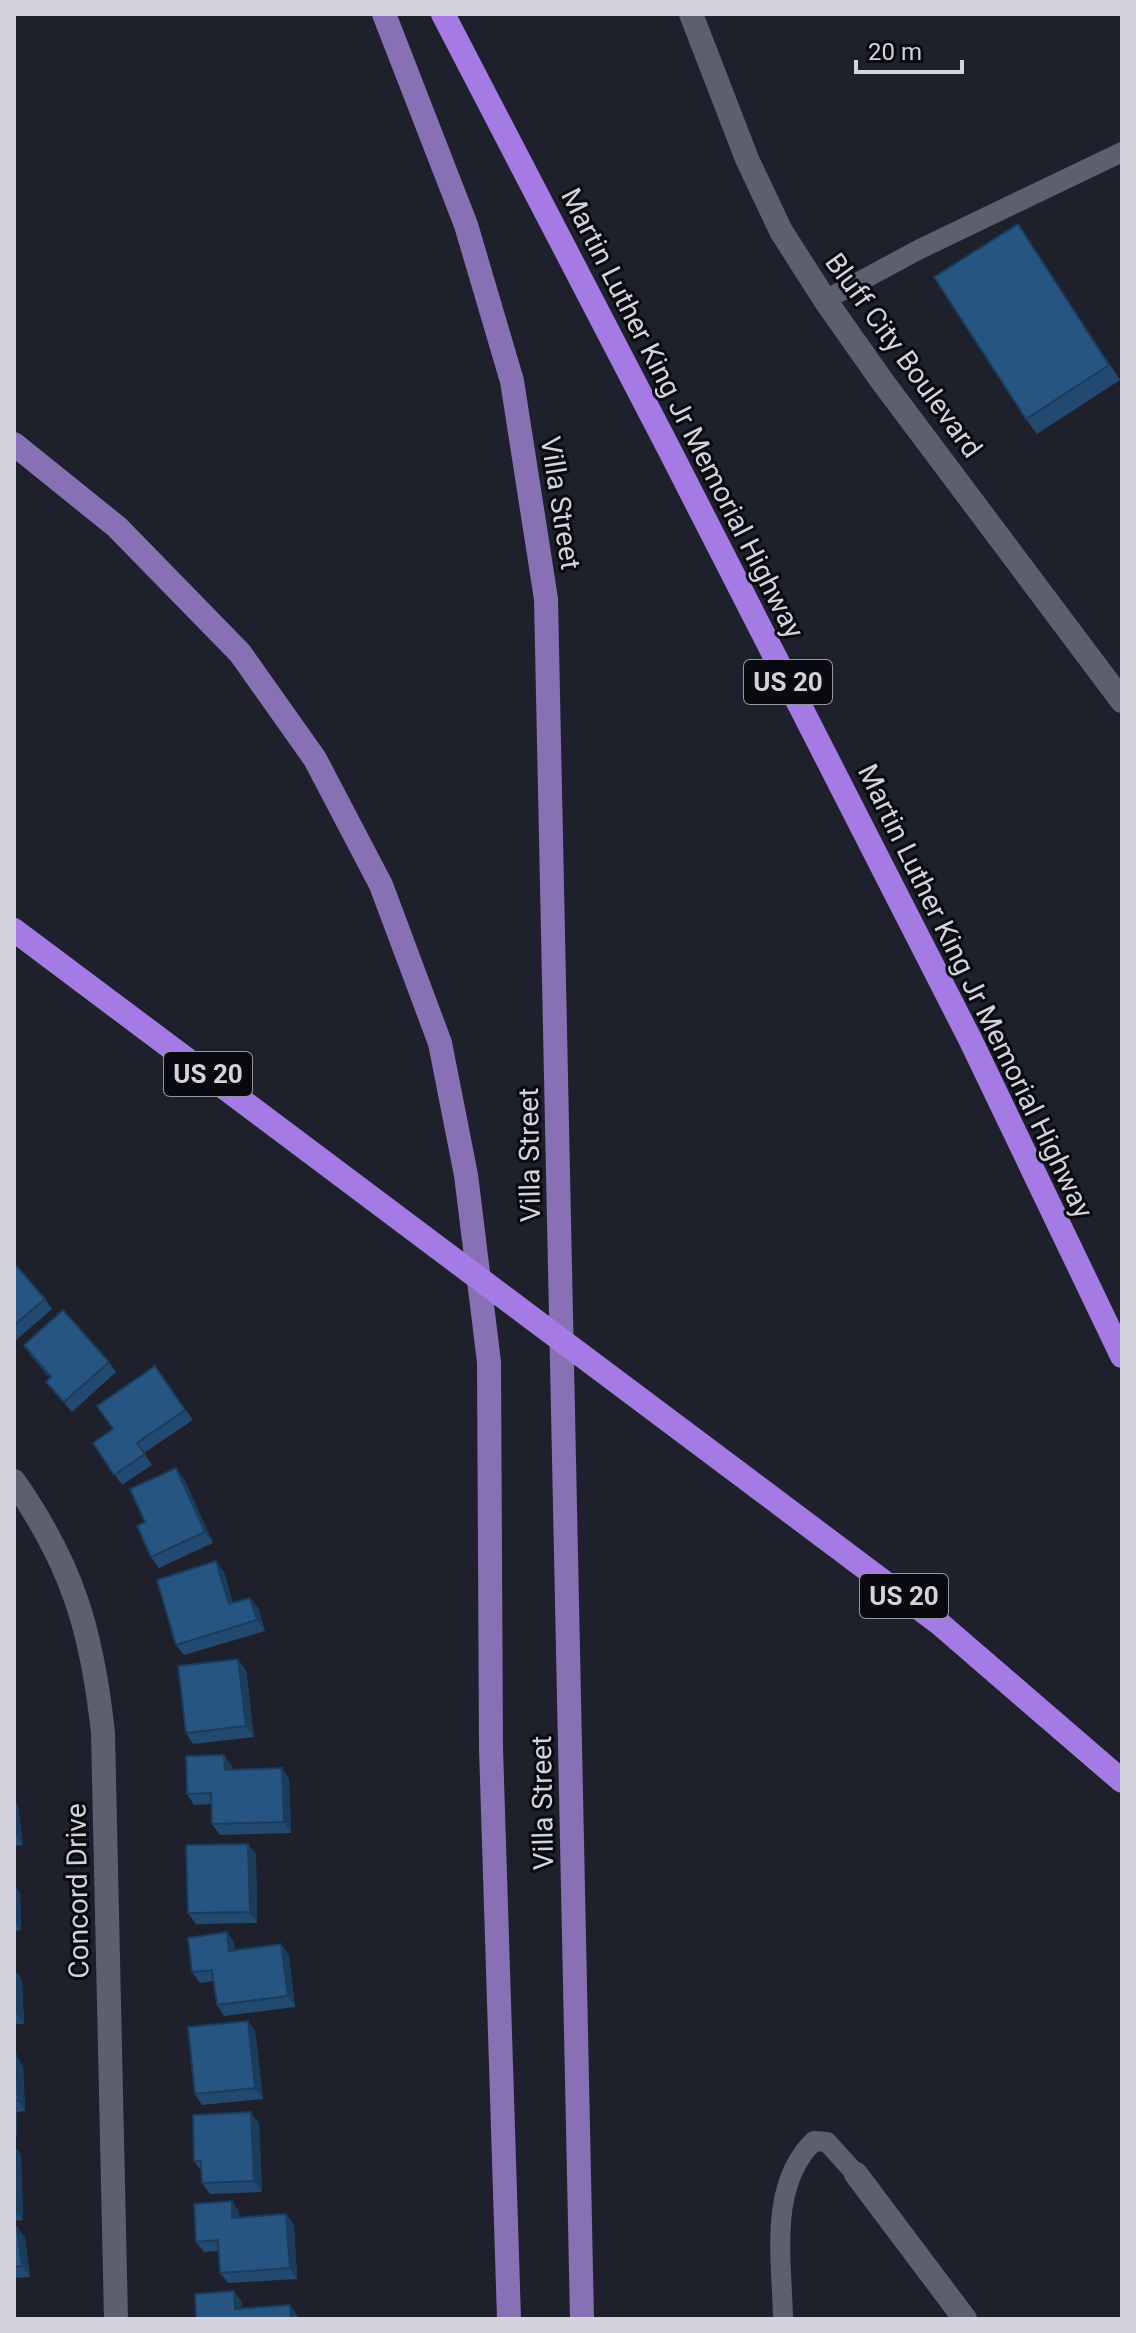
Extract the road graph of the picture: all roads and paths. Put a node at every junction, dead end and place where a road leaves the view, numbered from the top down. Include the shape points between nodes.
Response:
1 (384, 14) edge
2 (443, 14) edge
3 (691, 14) edge
4 (1122, 152) edge
5 (825, 300) junction
6 (14, 444) edge
7 (1122, 701) edge
8 (14, 930) edge
9 (1122, 1356) edge
10 (14, 1481) edge
11 (1122, 1781) edge
12 (856, 2174) joint
13 (116, 2319) edge
14 (509, 2319) edge
15 (582, 2319) edge
16 (783, 2319) edge
17 (965, 2319) edge

1 - 15 main road, Villa Street via 466,225 512,381 546,599
2 - 9 highway, Martin Luther King Jr Memorial Highway / US 20 via 970,1039
3 - 5 street, Bluff City Boulevard via 747,159 781,231
4 - 5 lane
5 - 7 street, Bluff City Boulevard
6 - 14 main road, Villa Street via 117,527 249,664 315,759 381,885 440,1043 466,1175 489,1362 491,1748
8 - 11 highway, US 20 via 940,1624
10 - 13 street, Concord Drive via 62,1559 83,1613 97,1672 103,1733
12 - 16 lane via 827,2142 814,2141 798,2156 782,2202
12 - 17 street

